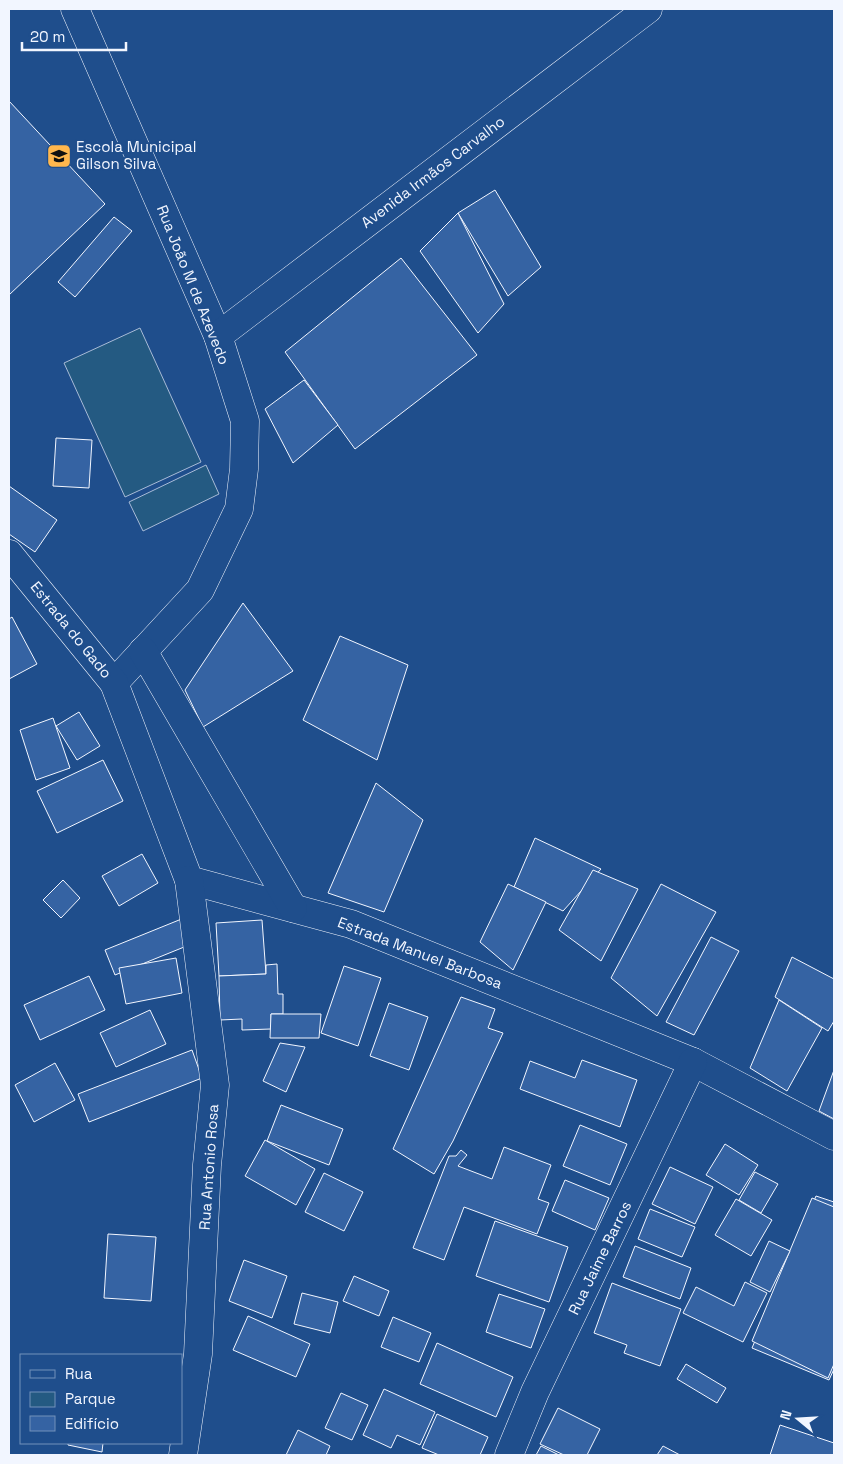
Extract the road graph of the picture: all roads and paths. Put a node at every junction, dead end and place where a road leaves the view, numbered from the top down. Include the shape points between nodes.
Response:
1 (75, 9) edge
2 (648, 9) edge
3 (218, 336) junction
4 (9, 554) edge
5 (143, 651) junction
6 (114, 682) junction
7 (189, 880) junction
8 (292, 908) junction
9 (694, 1062) junction
10 (834, 1136) edge
11 (183, 1455) edge
12 (509, 1455) edge

1 - 3 street, Rua João M de Azevedo
2 - 3 street, Avenida Irmãos Carvalho
3 - 5 street, Rua João M de Azevedo via 245,422 239,509 200,590
4 - 6 street, Estrada do Gado
5 - 6 street, Rua João M de Azevedo
5 - 8 street
6 - 7 street
7 - 8 street, Estrada Manuel Barbosa
7 - 11 street, Rua Antonio Rosa via 215,1085 207,1165 198,1354
8 - 9 street, Estrada Manuel Barbosa via 351,924
9 - 10 street, Estrada Manuel Barbosa
9 - 12 street, Rua Jaime Barros via 535,1392

